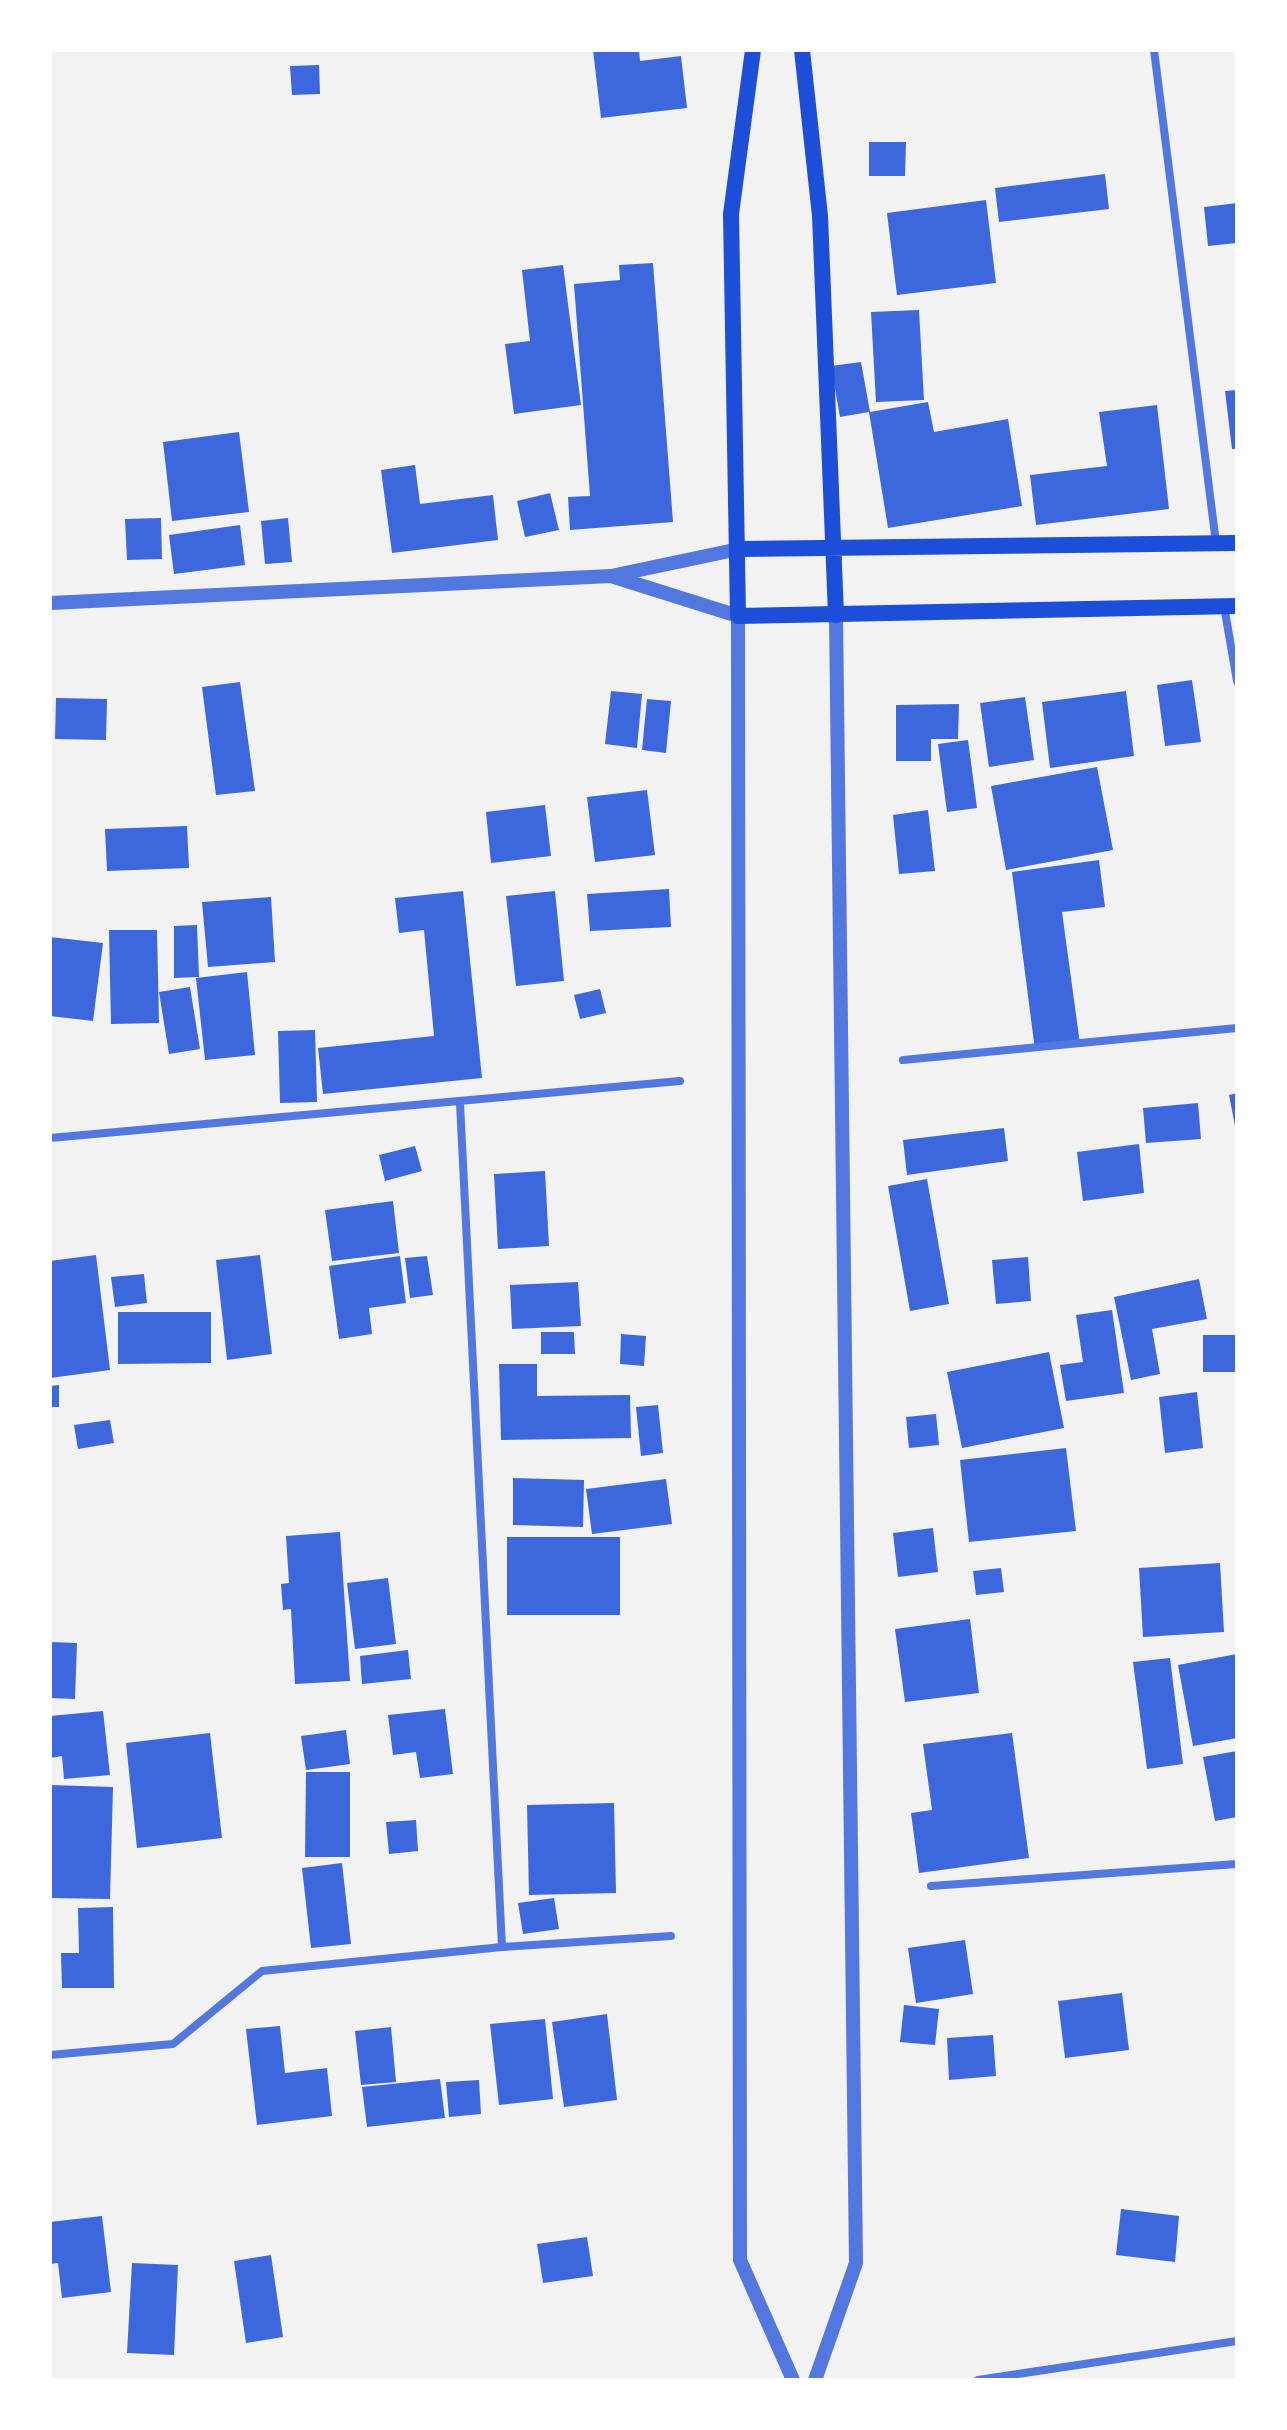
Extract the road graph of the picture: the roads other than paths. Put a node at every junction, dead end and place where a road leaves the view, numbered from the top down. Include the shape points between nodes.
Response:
1 (753, 50) edge
2 (802, 50) edge
3 (1154, 50) edge
4 (1216, 543) junction
5 (1237, 543) edge
6 (739, 549) junction
7 (835, 549) junction
8 (611, 576) junction
9 (50, 603) edge
10 (1230, 606) edge
11 (836, 615) junction
12 (738, 616) junction
13 (1237, 681) edge
14 (1237, 1028) edge
15 (903, 1060) dead end
16 (680, 1081) dead end
17 (460, 1103) junction
18 (50, 1138) edge
19 (1237, 1864) edge
20 (931, 1886) dead end
21 (671, 1936) dead end
22 (502, 1947) junction
23 (50, 2055) edge
24 (1237, 2341) edge
25 (793, 2380) edge
26 (815, 2380) edge
27 (978, 2380) edge

1 - 6 main road via 731,214
2 - 7 main road via 820,216
3 - 4 street
4 - 5 main road
4 - 7 main road
6 - 7 main road
6 - 8 street
6 - 12 main road
7 - 11 main road
8 - 9 street
8 - 12 street
10 - 11 main road
10 - 13 street
11 - 12 main road
11 - 26 street via 856,2263
12 - 25 street via 740,2260
14 - 15 street
16 - 17 street
17 - 18 street
17 - 22 street
19 - 20 street
21 - 22 street
22 - 23 street via 262,1971 173,2044
24 - 27 street

